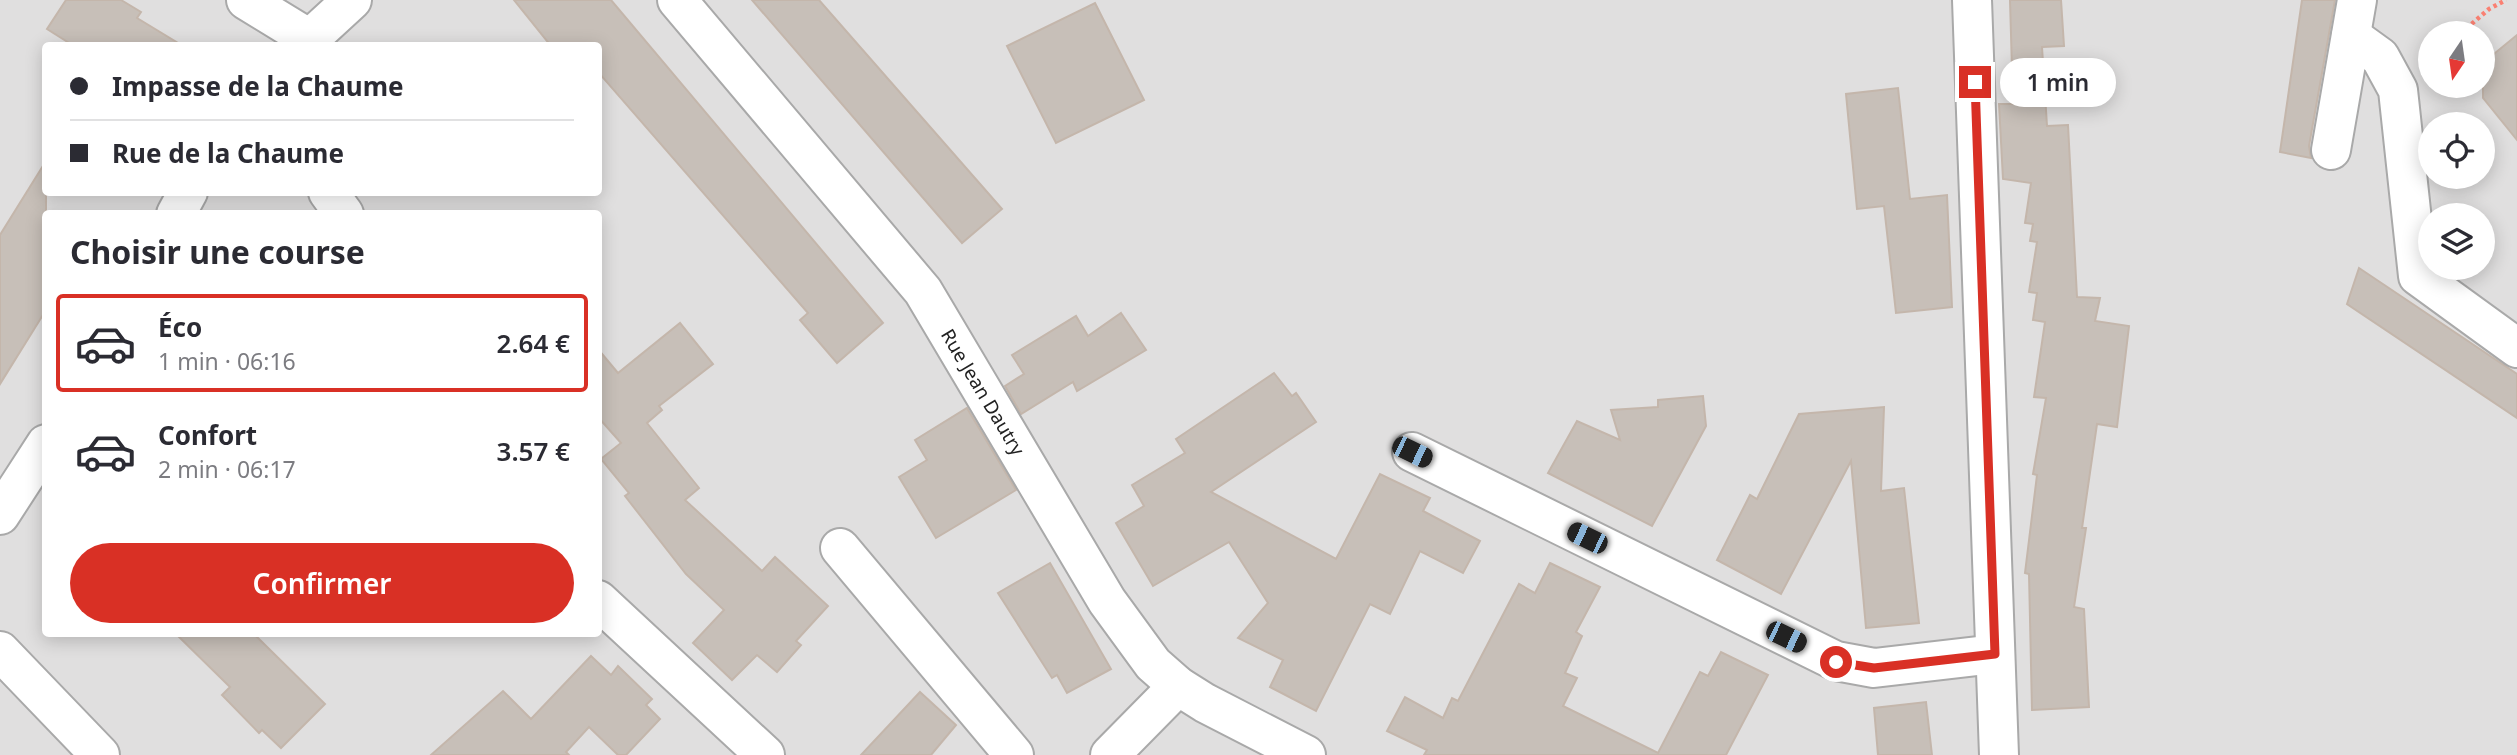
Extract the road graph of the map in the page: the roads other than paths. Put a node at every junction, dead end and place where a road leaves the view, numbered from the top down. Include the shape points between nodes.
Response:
1 (246, 0) edge
2 (352, 0) edge
3 (677, 0) edge
4 (1972, 0) edge
5 (2354, 18) edge
6 (305, 42) edge
7 (2331, 150) dead end
8 (2517, 348) edge
9 (42, 450) edge
10 (1412, 452) dead end
11 (0, 515) edge
12 (840, 548) dead end
13 (602, 604) edge
14 (0, 652) edge
15 (1995, 654) junction
16 (1178, 687) junction
17 (100, 755) edge
18 (765, 755) edge
19 (1014, 755) edge
20 (1110, 755) edge
21 (1306, 755) edge
22 (1999, 755) edge

1 - 6 street
2 - 6 street
3 - 16 street, Rue Jean Dautry via 923,291 1107,601 1153,664
4 - 15 street
5 - 7 street
5 - 8 street via 2398,90 2418,276
9 - 11 street
10 - 15 street via 1836,662 1874,668
12 - 19 street
13 - 18 street
14 - 17 street
15 - 22 street
16 - 20 street
16 - 21 street, Rue Jean Dautry

